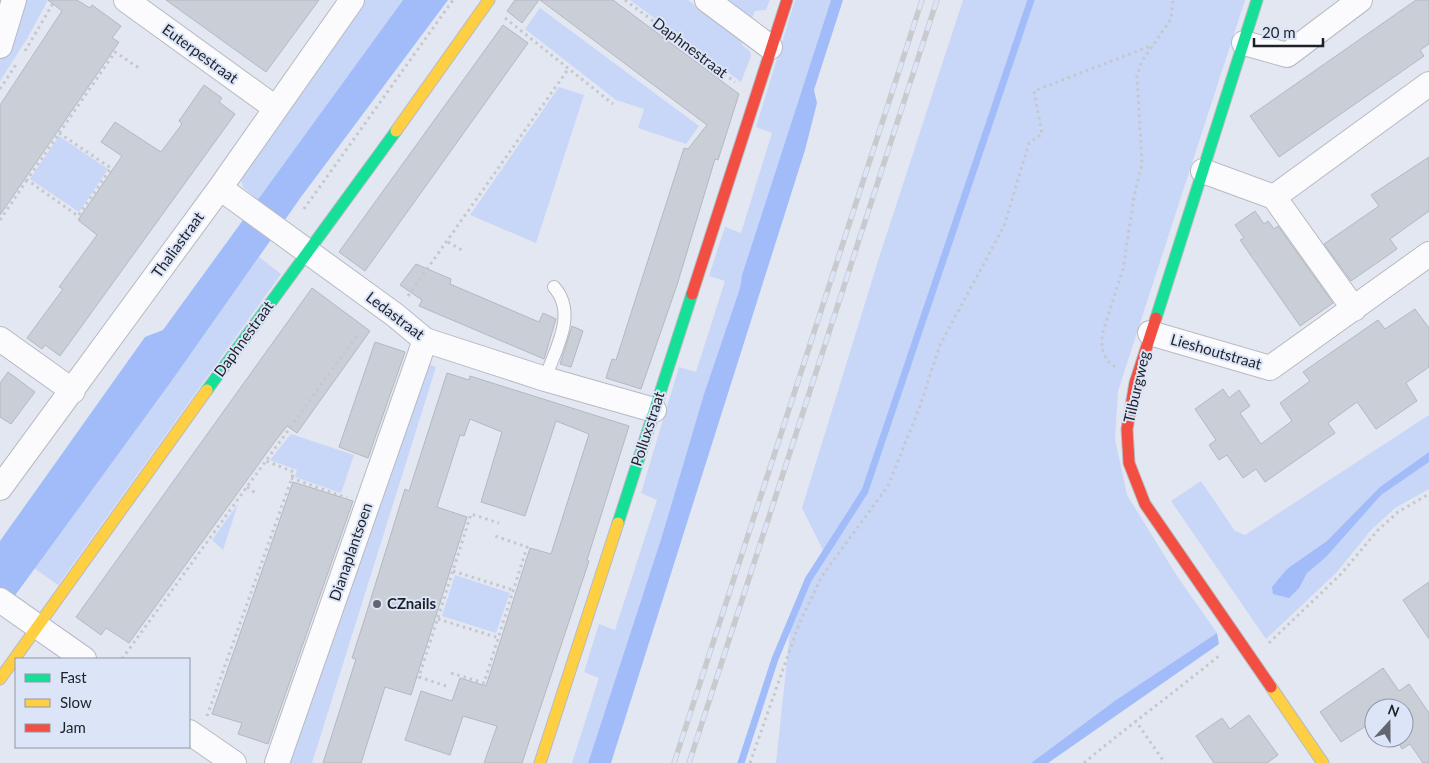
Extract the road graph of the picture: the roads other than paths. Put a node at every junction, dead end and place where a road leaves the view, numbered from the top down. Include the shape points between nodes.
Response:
1 (14, 0) edge
2 (126, 0) edge
3 (352, 0) edge
4 (707, 0) edge
5 (786, 0) edge
6 (1257, 0) edge
7 (1360, 0) edge
8 (488, 2) edge
9 (1244, 43) junction
10 (0, 46) edge
11 (770, 47) junction
12 (1429, 84) edge
13 (274, 107) junction
14 (1202, 171) junction
15 (220, 188) junction
16 (1274, 197) junction
17 (307, 251) junction
18 (1429, 254) edge
19 (554, 286) dead end
20 (1354, 309) junction
21 (1150, 333) junction
22 (0, 339) edge
23 (425, 340) junction
24 (545, 379) junction
25 (73, 391) junction
26 (654, 410) junction
27 (0, 488) edge
28 (6, 604) edge
29 (38, 626) junction
30 (15, 658) edge
31 (15, 658) edge
32 (83, 658) edge
33 (0, 679) edge
34 (191, 734) edge
35 (234, 763) edge
36 (277, 763) edge
37 (540, 763) edge
38 (1323, 763) edge

1 - 10 street
2 - 13 street, Euterpestraat
3 - 13 street, Thaliastraat
4 - 11 street
5 - 11 street, Polluxstraat
6 - 9 street, Tilburgweg
7 - 9 street via 1287,55
8 - 17 street, Daphnestraat
9 - 14 street, Tilburgweg
11 - 26 street, Polluxstraat
12 - 16 street
13 - 15 street, Thaliastraat
14 - 16 street
14 - 21 street, Tilburgweg
15 - 17 street, Ledastraat
15 - 25 street, Thaliastraat
16 - 20 street
17 - 23 street, Ledastraat
17 - 29 street, Daphnestraat
18 - 20 street, Lieshoutstraat
19 - 24 lane via 565,304 566,318
20 - 21 street, Lieshoutstraat via 1270,368
21 - 38 street, Tilburgweg via 1135,383 1127,429 1129,463 1145,504
22 - 25 street
23 - 24 street, Ledastraat
23 - 36 street, Dianaplantsoen
24 - 26 street, Ledastraat
25 - 27 street, Thaliastraat
26 - 37 street, Polluxstraat
28 - 29 street
29 - 30 street, Daphnestraat
29 - 32 street
31 - 33 street, Daphnestraat
34 - 35 street

